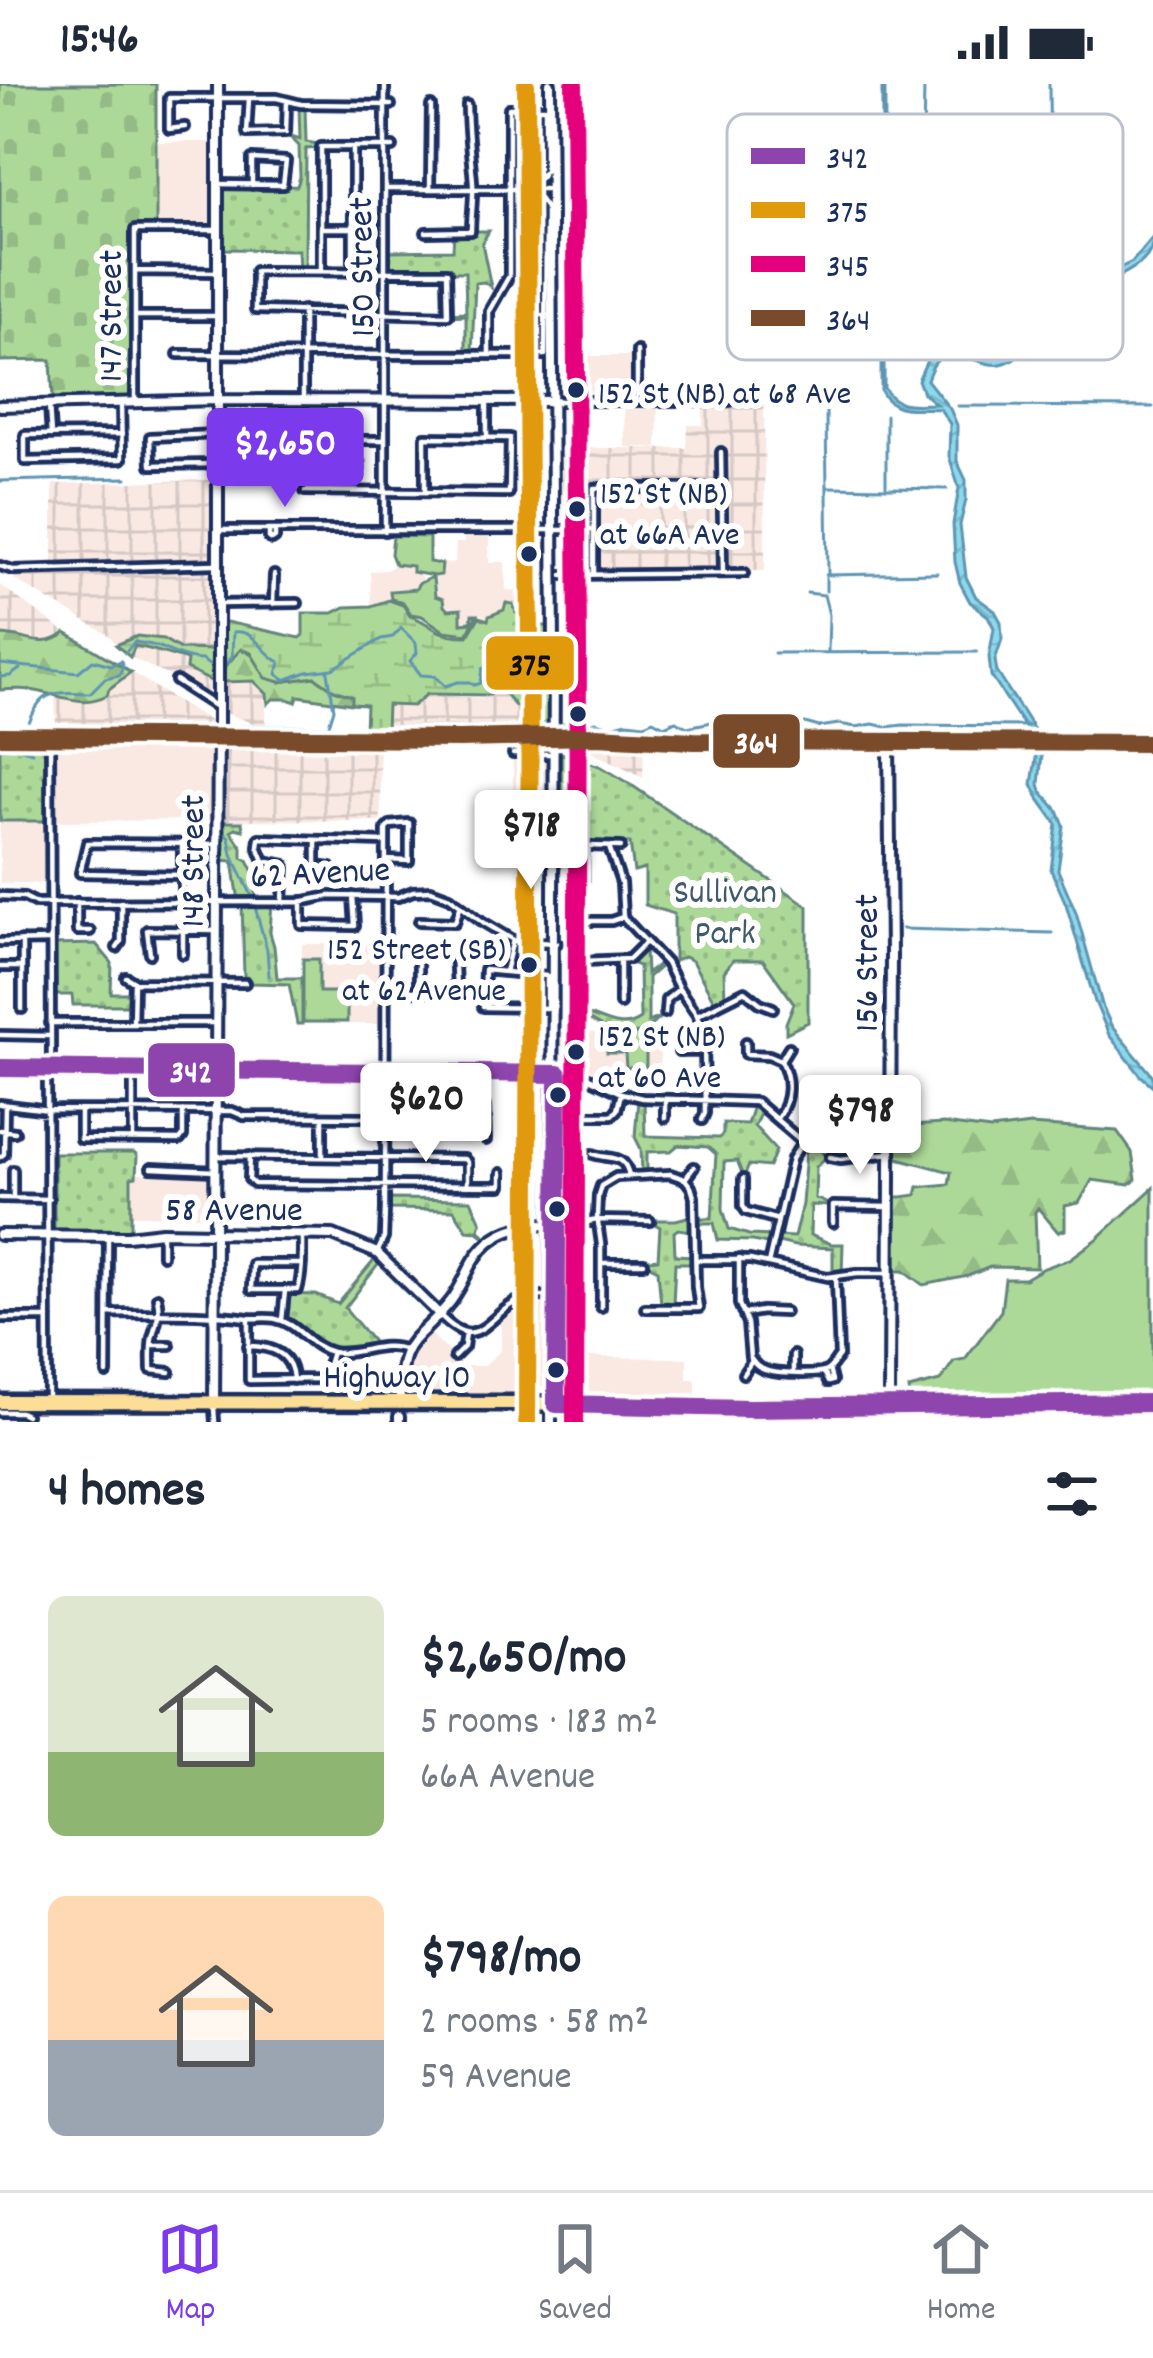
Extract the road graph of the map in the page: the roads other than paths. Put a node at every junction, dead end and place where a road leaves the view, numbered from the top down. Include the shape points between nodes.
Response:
1 (218, 84) edge
2 (385, 84) edge
3 (552, 84) edge
4 (218, 98) junction
5 (249, 98) junction
6 (287, 101) junction
7 (388, 105) junction
8 (467, 105) dead end
9 (431, 106) dead end
10 (185, 128) dead end
11 (353, 147) junction
12 (389, 147) junction
13 (217, 184) junction
14 (252, 185) junction
15 (385, 189) junction
16 (430, 189) junction
17 (473, 189) junction
18 (551, 189) junction
19 (510, 190) junction
20 (537, 190) junction
21 (555, 211) junction
22 (322, 228) junction
23 (353, 228) junction
24 (218, 230) junction
25 (425, 232) dead end
26 (135, 271) junction
27 (322, 271) junction
28 (218, 272) junction
29 (353, 272) junction
30 (386, 272) junction
31 (304, 310) junction
32 (387, 314) junction
33 (525, 315) dead end
34 (546, 315) junction
35 (135, 316) junction
36 (218, 316) junction
37 (637, 351) dead end
38 (218, 352) junction
39 (303, 353) junction
40 (178, 354) dead end
41 (387, 355) junction
42 (489, 355) junction
43 (217, 400) junction
44 (303, 400) junction
45 (386, 401) junction
46 (487, 401) junction
47 (554, 401) junction
48 (638, 401) junction
49 (730, 401) dead end
50 (121, 403) junction
51 (135, 403) junction
52 (49, 405) junction
53 (0, 406) edge
54 (122, 434) junction
55 (217, 434) junction
56 (51, 435) junction
57 (487, 438) junction
58 (385, 440) junction
59 (722, 452) dead end
60 (257, 461) dead end
61 (217, 464) junction
62 (722, 488) junction
63 (304, 491) dead end
64 (425, 491) junction
65 (386, 492) junction
66 (218, 530) junction
67 (386, 531) junction
68 (556, 532) junction
69 (594, 532) junction
70 (218, 564) junction
71 (3, 567) edge
72 (746, 573) dead end
73 (594, 574) junction
74 (723, 574) junction
75 (274, 575) dead end
76 (563, 575) dead end
77 (298, 603) dead end
78 (218, 604) junction
79 (274, 604) junction
80 (176, 681) dead end
81 (218, 708) junction
82 (50, 733) junction
83 (0, 734) edge
84 (218, 734) junction
85 (555, 736) junction
86 (890, 742) junction
87 (1153, 743) edge
88 (513, 754) dead end
89 (553, 754) junction
90 (316, 841) junction
91 (386, 842) junction
92 (182, 844) junction
93 (218, 844) junction
94 (554, 845) junction
95 (584, 847) junction
96 (609, 847) junction
97 (621, 847) dead end
98 (506, 848) dead end
99 (386, 860) junction
100 (332, 868) dead end
101 (182, 874) junction
102 (584, 880) dead end
103 (0, 896) edge
104 (16, 896) junction
105 (353, 896) junction
106 (387, 897) junction
107 (50, 902) junction
108 (77, 902) junction
109 (121, 902) junction
110 (182, 902) junction
111 (217, 902) junction
112 (283, 902) junction
113 (302, 902) junction
114 (460, 907) junction
115 (17, 910) dead end
116 (622, 917) junction
117 (419, 921) dead end
118 (586, 921) dead end
119 (183, 930) junction
120 (90, 931) dead end
121 (217, 931) junction
122 (513, 940) junction
123 (22, 941) junction
124 (50, 941) junction
125 (0, 942) edge
126 (646, 942) junction
127 (555, 943) junction
128 (117, 948) dead end
129 (150, 954) dead end
130 (183, 954) dead end
131 (620, 959) junction
132 (0, 967) edge
133 (22, 967) junction
134 (506, 972) junction
135 (745, 981) dead end
136 (217, 983) junction
137 (245, 983) dead end
138 (679, 989) junction
139 (387, 991) junction
140 (418, 991) junction
141 (745, 991) junction
142 (620, 1004) dead end
143 (773, 1007) dead end
144 (22, 1009) dead end
145 (665, 1013) dead end
146 (583, 1015) dead end
147 (697, 1015) junction
148 (50, 1023) junction
149 (134, 1023) junction
150 (217, 1023) junction
151 (0, 1035) edge
152 (50, 1036) junction
153 (746, 1042) dead end
154 (789, 1047) dead end
155 (705, 1051) junction
156 (679, 1052) dead end
157 (781, 1060) junction
158 (0, 1068) edge
159 (49, 1069) junction
160 (133, 1070) junction
161 (216, 1070) junction
162 (387, 1072) junction
163 (556, 1074) junction
164 (621, 1093) junction
165 (665, 1099) junction
166 (705, 1100) junction
167 (2, 1105) edge
168 (485, 1106) dead end
169 (49, 1110) junction
170 (134, 1110) junction
171 (183, 1110) junction
172 (80, 1111) junction
173 (216, 1111) junction
174 (585, 1115) dead end
175 (323, 1118) junction
176 (386, 1118) junction
177 (487, 1118) junction
178 (665, 1118) dead end
179 (777, 1119) junction
180 (702, 1120) dead end
181 (2, 1130) edge
182 (16, 1132) dead end
183 (133, 1139) junction
184 (486, 1140) dead end
185 (890, 1153) junction
186 (593, 1154) dead end
187 (216, 1156) junction
188 (250, 1156) junction
189 (1, 1157) edge
190 (323, 1157) junction
191 (830, 1157) dead end
192 (386, 1158) junction
193 (151, 1168) dead end
194 (694, 1168) dead end
195 (13, 1170) dead end
196 (216, 1171) junction
197 (501, 1173) dead end
198 (629, 1176) junction
199 (685, 1179) junction
200 (743, 1179) dead end
201 (386, 1185) junction
202 (466, 1186) junction
203 (0, 1198) edge
204 (13, 1198) junction
205 (49, 1199) junction
206 (890, 1207) junction
207 (597, 1220) junction
208 (778, 1220) junction
209 (650, 1221) dead end
210 (833, 1223) dead end
211 (555, 1224) junction
212 (162, 1232) junction
213 (215, 1233) junction
214 (302, 1234) junction
215 (0, 1235) edge
216 (49, 1235) junction
217 (108, 1236) junction
218 (377, 1253) junction
219 (162, 1255) dead end
220 (739, 1259) junction
221 (696, 1260) junction
222 (601, 1263) junction
223 (644, 1263) dead end
224 (302, 1264) junction
225 (768, 1264) junction
226 (890, 1274) junction
227 (836, 1277) junction
228 (285, 1291) junction
229 (157, 1298) dead end
230 (554, 1300) junction
231 (601, 1307) dead end
232 (644, 1308) dead end
233 (785, 1312) dead end
234 (108, 1313) junction
235 (159, 1313) junction
236 (214, 1314) junction
237 (440, 1314) junction
238 (744, 1314) junction
239 (0, 1318) edge
240 (48, 1318) junction
241 (249, 1318) junction
242 (282, 1321) junction
243 (466, 1333) junction
244 (554, 1341) junction
245 (574, 1341) dead end
246 (151, 1345) junction
247 (170, 1345) dead end
248 (248, 1346) junction
249 (405, 1350) junction
250 (332, 1352) junction
251 (793, 1354) dead end
252 (454, 1357) dead end
253 (752, 1361) junction
254 (170, 1372) dead end
255 (793, 1372) junction
256 (107, 1374) dead end
257 (742, 1374) dead end
258 (293, 1380) junction
259 (48, 1402) junction
260 (890, 1404) junction
261 (1153, 1406) edge
262 (0, 1407) edge
263 (400, 1408) edge
264 (214, 1411) edge
265 (677, 1411) junction
266 (554, 1412) edge
267 (26, 1415) dead end

1 - 4 main road, 148 Street
2 - 7 street, 150 Street
3 - 18 main road
3 - 21 main road
4 - 5 street
4 - 10 street via 169,98 169,129
4 - 13 main road, 148 Street
5 - 6 street
5 - 6 street via 247,134 286,132
6 - 7 street
7 - 12 street, 150 Street
8 - 17 street
9 - 16 street
11 - 12 street
11 - 22 street via 321,147
11 - 23 street
12 - 15 street, 150 Street
13 - 14 street
13 - 24 main road, 148 Street
14 - 14 street via 252,159 284,159 283,185
15 - 16 street
15 - 30 street, 150 Street
16 - 17 street
17 - 19 street
17 - 25 street via 471,231
18 - 20 street
18 - 21 main road
18 - 47 main road
19 - 20 street
19 - 20 street via 509,108 545,109
19 - 42 street via 509,276 489,311
20 - 34 street via 546,208
21 - 47 main road
22 - 23 street
22 - 27 street
23 - 29 street
24 - 26 street, 147 Street via 135,230
24 - 28 main road, 148 Street
26 - 28 street
26 - 35 street, 147 Street
27 - 29 street
27 - 31 street via 257,271 255,310
28 - 36 main road, 148 Street
29 - 30 street
30 - 32 street, 150 Street
30 - 32 street via 447,272 448,315
31 - 32 street
31 - 39 street
32 - 41 street, 150 Street
33 - 34 street
34 - 42 street via 545,355
35 - 36 street
35 - 51 street, 147 Street
36 - 38 main road, 148 Street
37 - 48 street
38 - 39 street
38 - 40 street
38 - 43 main road, 148 Street
39 - 41 street
39 - 44 street
41 - 42 street
41 - 45 street, 150 Street
43 - 44 main road
43 - 51 main road
43 - 55 main road, 148 Street
44 - 45 main road
45 - 46 main road
45 - 58 street, 150 Street
46 - 47 main road
46 - 57 street
47 - 48 street
47 - 68 main road
48 - 49 street
50 - 51 main road
50 - 52 main road
50 - 54 street
52 - 53 main road
52 - 56 street
54 - 56 street
54 - 56 street via 122,459 25,461 25,435
55 - 61 main road, 148 Street
55 - 61 street via 151,437 151,465
57 - 64 street via 425,437
57 - 64 street via 510,438 509,493
58 - 60 street via 256,440
58 - 65 street, 150 Street
59 - 62 street
61 - 66 main road, 148 Street
62 - 69 street via 594,488
62 - 74 street
63 - 65 street
64 - 65 street
65 - 67 street, 150 Street
66 - 67 street
66 - 70 main road, 148 Street
67 - 68 street
68 - 69 street
68 - 85 main road
69 - 73 street
70 - 71 street
70 - 78 main road, 148 Street
72 - 74 street
73 - 74 street
73 - 76 street
75 - 79 street
77 - 79 street
78 - 79 street
78 - 81 main road, 148 Street
80 - 81 street
81 - 84 main road, 148 Street
82 - 83 main road
82 - 84 main road
82 - 107 street
84 - 85 main road
84 - 93 main road, 148 Street
85 - 86 main road
85 - 89 main road
85 - 94 main road
86 - 87 main road
86 - 185 main road, 156 Street
88 - 89 street
89 - 94 main road
90 - 91 street
90 - 100 street via 316,866
90 - 112 street via 258,838 264,862 284,864
91 - 99 street
91 - 99 street via 388,825 409,823 409,860
92 - 93 street
92 - 101 street
92 - 101 street via 87,843 80,873
93 - 111 main road, 148 Street
94 - 95 street
94 - 98 street
94 - 127 main road
95 - 96 street
95 - 102 street
96 - 97 street
96 - 116 street
99 - 106 street
101 - 110 street
103 - 104 street, 62 Avenue
104 - 107 street, 62 Avenue
104 - 115 street
105 - 106 street, 62 Avenue
105 - 113 street, 62 Avenue
105 - 113 street via 355,926 302,925
106 - 114 street, 62 Avenue via 431,890
106 - 139 street
107 - 108 street, 62 Avenue
107 - 124 street
108 - 109 street, 62 Avenue
108 - 120 street via 77,931
109 - 110 street, 62 Avenue
109 - 128 street
110 - 111 street, 62 Avenue
111 - 112 street, 62 Avenue
111 - 121 main road, 148 Street
112 - 113 street, 62 Avenue
114 - 117 street via 455,922
114 - 122 street, 62 Avenue
116 - 118 street
116 - 126 street
119 - 121 street
119 - 129 street via 147,930
119 - 130 street
121 - 136 main road, 148 Street
122 - 127 street, 62 Avenue
122 - 134 street
123 - 124 street
123 - 125 street
123 - 133 street
124 - 148 street
126 - 131 street
126 - 138 street
127 - 163 main road
131 - 142 street
131 - 146 street via 583,961
132 - 133 street
133 - 144 street
134 - 134 street via 548,976 547,1008 483,1007 484,970
135 - 141 street
136 - 137 street
136 - 149 street via 130,980
136 - 150 main road, 148 Street
138 - 145 street
138 - 147 street
139 - 140 street
139 - 162 street
140 - 140 street via 418,948 454,949 454,989
141 - 143 street
141 - 147 street
147 - 155 street
148 - 149 street
148 - 152 street
149 - 150 street
150 - 161 main road, 148 Street
151 - 152 street
152 - 159 street
153 - 157 street via 746,1054
154 - 157 street
155 - 156 street
155 - 166 street
157 - 179 street via 788,1091
158 - 159 main road
159 - 160 main road
159 - 169 street
160 - 161 main road
160 - 170 street
161 - 162 main road
161 - 173 main road, 148 Street
162 - 163 main road
162 - 176 street
163 - 164 street
163 - 211 main road
164 - 165 street
164 - 174 street via 612,1115
165 - 166 street
165 - 178 street
166 - 179 street via 753,1102
166 - 180 street
167 - 169 street
167 - 181 street
168 - 177 street
169 - 172 street
169 - 205 street
170 - 171 street
170 - 172 street
170 - 183 street
171 - 173 street
171 - 183 street via 182,1139
172 - 183 street via 80,1139
173 - 175 street
173 - 187 main road, 148 Street
175 - 176 street
175 - 190 street
176 - 177 street
176 - 192 street
177 - 184 street
179 - 208 street via 804,1144 792,1159
181 - 182 street
181 - 189 street
185 - 191 street
185 - 206 main road, 156 Street
186 - 198 street via 622,1160
187 - 188 street
187 - 196 main road, 148 Street
188 - 190 street
188 - 201 street via 251,1183
190 - 192 street
192 - 201 street
192 - 202 street via 464,1159
193 - 196 street
194 - 199 street
195 - 204 street
196 - 213 main road, 148 Street
197 - 202 street via 501,1186
198 - 199 street
198 - 207 street via 606,1181
199 - 221 street via 694,1197
200 - 208 street via 746,1211
201 - 202 street
201 - 218 street
203 - 204 street
204 - 205 street
205 - 216 street
206 - 210 street via 833,1206
206 - 226 main road, 156 Street
207 - 209 street
207 - 211 street
207 - 222 street
208 - 225 street
211 - 230 main road
211 - 237 main road via 519,1226 489,1242
212 - 213 main road, 58 Avenue
212 - 217 main road, 58 Avenue
212 - 219 street
213 - 214 main road, 58 Avenue
213 - 236 main road, 148 Street
214 - 218 main road, 58 Avenue via 333,1235
214 - 224 street
215 - 216 main road, 58 Avenue
216 - 217 main road, 58 Avenue
216 - 240 street
217 - 234 street
218 - 237 main road, 58 Avenue
220 - 221 street
220 - 225 street
220 - 238 street
221 - 232 street via 699,1308
222 - 223 street
222 - 231 street
224 - 228 street via 298,1290
224 - 228 street via 251,1264 250,1290
225 - 227 street
226 - 227 street
226 - 260 main road, 156 Street
227 - 255 street via 838,1356 826,1370
228 - 242 street
229 - 235 street
230 - 243 street via 522,1299
230 - 244 main road
233 - 238 street
234 - 235 street
234 - 256 street
235 - 236 street
235 - 246 street
236 - 241 street
236 - 264 main road, 148 Street
237 - 243 street
237 - 249 main road
238 - 253 street
239 - 240 street
240 - 259 street
241 - 242 street
241 - 248 street
242 - 250 street
243 - 252 street
244 - 245 street
244 - 266 main road
246 - 247 street
246 - 254 street via 152,1371
248 - 258 street via 274,1348
248 - 258 street via 249,1380
249 - 250 street
249 - 263 main road
250 - 258 street via 324,1379
251 - 255 street
253 - 255 street
253 - 257 street
259 - 262 highway, Highway 10
259 - 264 highway, Highway 10
260 - 261 highway, Highway 10
260 - 265 highway, Highway 10
261 - 265 highway, Highway 10
262 - 264 highway, Highway 10
262 - 267 street
263 - 264 highway, Highway 10
263 - 266 highway, Highway 10
265 - 266 highway, Highway 10

